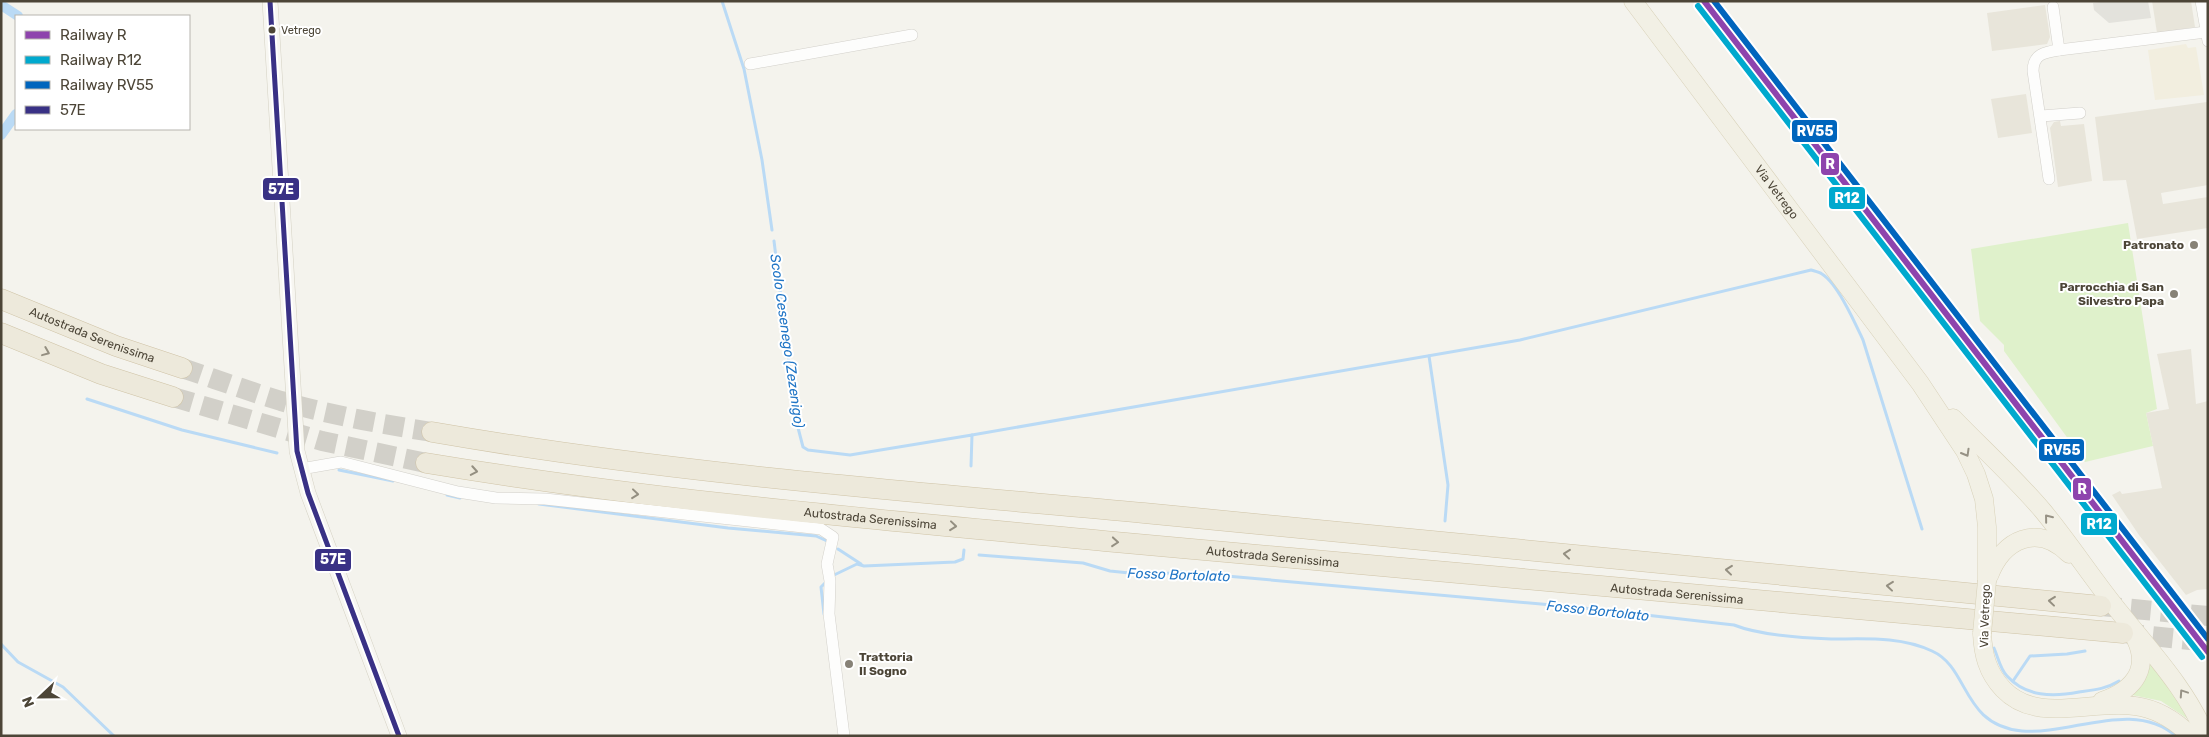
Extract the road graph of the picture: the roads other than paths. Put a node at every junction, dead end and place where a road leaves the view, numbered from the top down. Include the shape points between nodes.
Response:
1 (270, 1) edge
2 (1633, 1) edge
3 (2201, 1) edge
4 (2053, 7) dead end
5 (912, 35) dead end
6 (2207, 36) edge
7 (2059, 50) junction
8 (750, 64) dead end
9 (2080, 112) dead end
10 (2041, 116) junction
11 (2049, 179) dead end
12 (1, 299) edge
13 (1, 333) edge
14 (182, 368) tunnel mouth
15 (1920, 383) junction
16 (173, 397) tunnel mouth
17 (432, 432) tunnel mouth
18 (426, 463) tunnel mouth
19 (301, 469) junction
20 (2087, 571) junction
21 (1987, 582) junction
22 (2101, 606) tunnel mouth
23 (2123, 624) junction
24 (2090, 705) junction
25 (399, 736) edge
26 (844, 736) edge
27 (2191, 736) edge
28 (2206, 736) edge

1 - 19 main road
2 - 15 main road, Via Vetrego
3 - 6 street
4 - 7 street
5 - 8 street
6 - 7 street
7 - 10 street via 2042,53 2034,62
9 - 10 street
10 - 11 street
12 - 14 highway, Autostrada Serenissima via 116,346
13 -> 16 highway via 101,374
20 -> 15 main road, Via Vetrego via 2072,547 2021,487
15 -> 21 main road, Via Vetrego via 1965,451 1980,486 1987,527
22 -> 17 highway via 828,483 602,458
18 -> 23 highway, Autostrada Serenissima via 604,490 1517,580
19 - 25 main road
19 - 26 street via 341,462 458,492 496,498 545,500 821,529 833,537 828,555 829,614
20 - 21 main road via 2058,544 2034,537 2016,542 2004,550
20 - 23 main road, Via Vetrego
21 - 24 main road, Via Vetrego, bridge via 1982,633 1986,662 1998,684 2009,695 2032,707
23 - 24 main road via 2140,650 2139,671 2123,693
28 -> 23 main road, Via Vetrego via 2170,674
24 - 27 main road, Via Vetrego via 2151,709 2170,718

